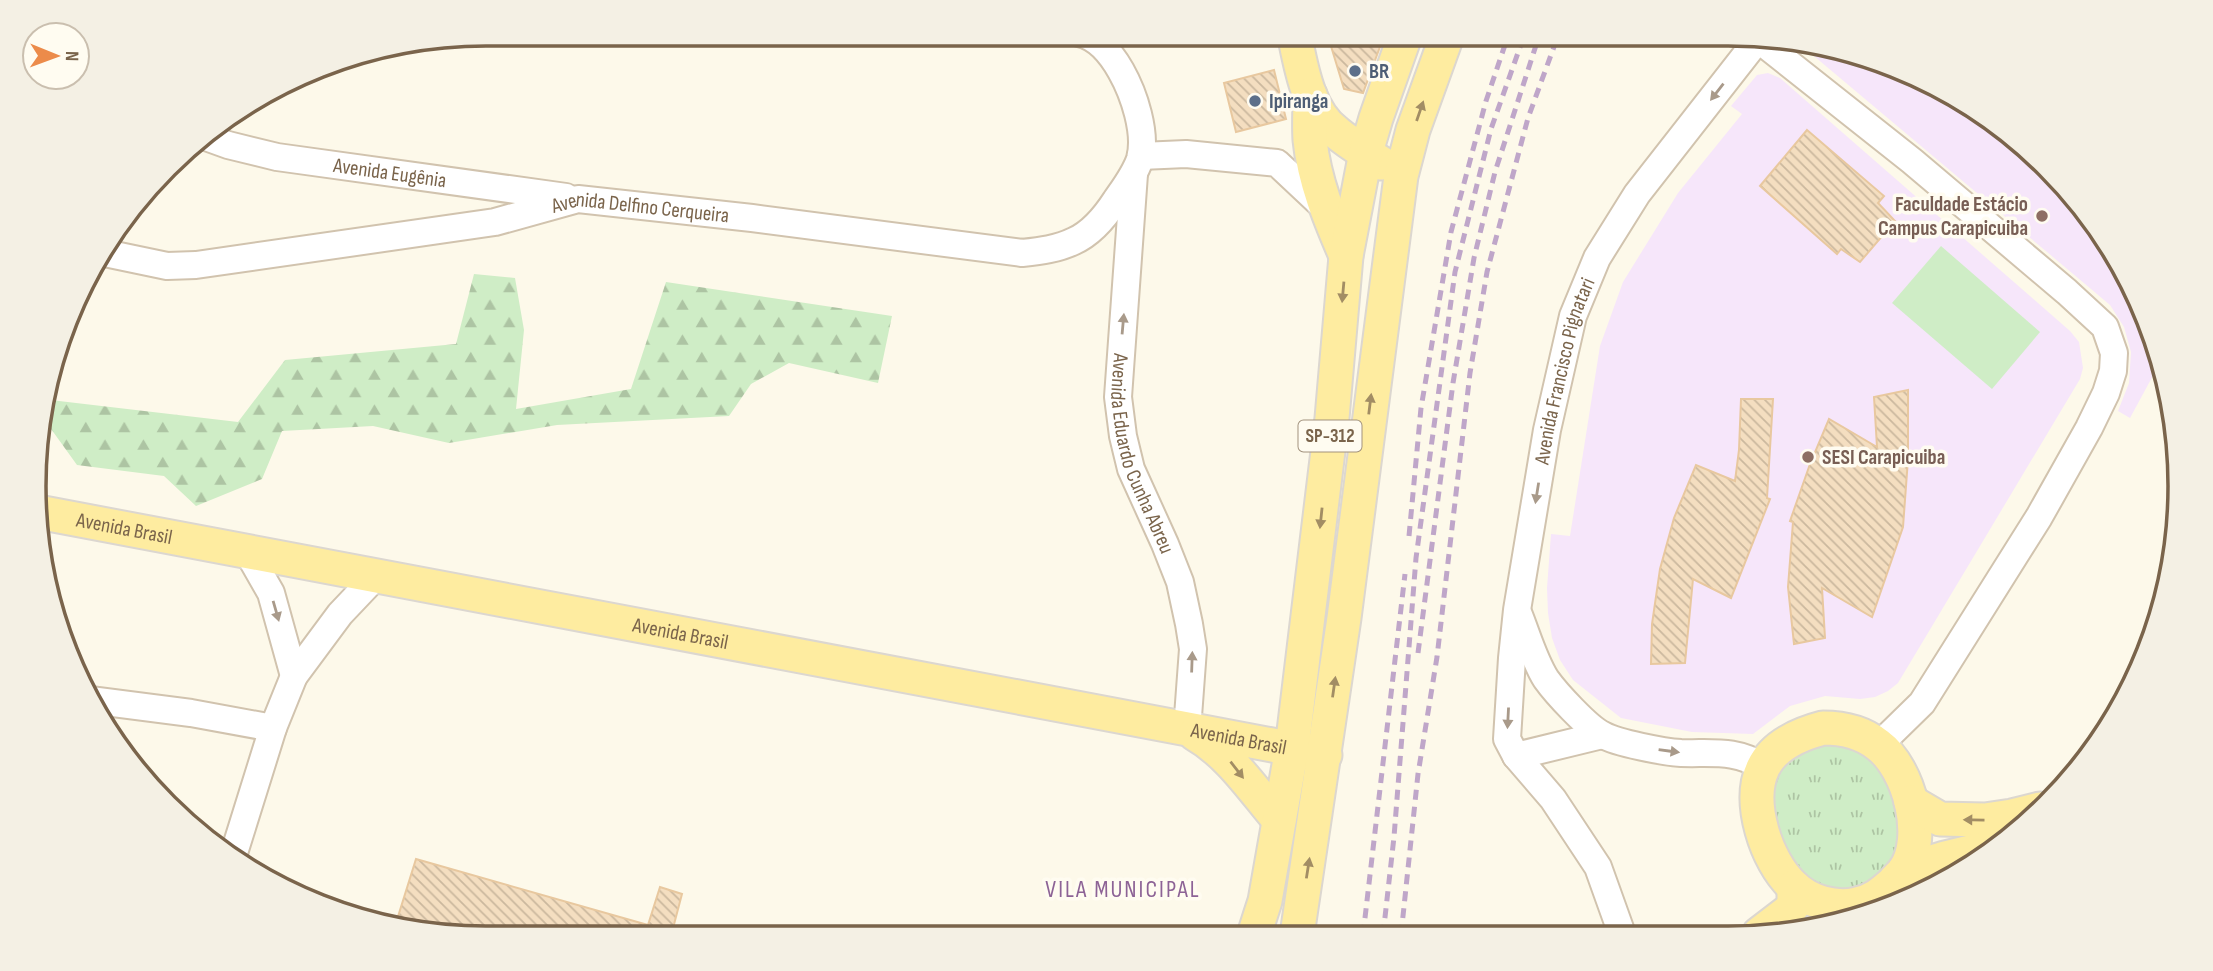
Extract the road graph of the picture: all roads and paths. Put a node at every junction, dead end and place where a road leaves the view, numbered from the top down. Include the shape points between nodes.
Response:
1 (1103, 46) edge
2 (1297, 46) edge
3 (1401, 46) edge
4 (1443, 46) edge
5 (1753, 46) edge
6 (1768, 47) edge
7 (1310, 95) junction
8 (214, 139) edge
9 (1310, 140) junction
10 (1366, 152) junction
11 (1277, 163) junction
12 (1138, 164) junction
13 (1401, 176) junction
14 (578, 199) junction
15 (1325, 208) junction
16 (111, 254) edge
17 (1346, 256) junction
18 (46, 513) edge
19 (247, 551) junction
20 (377, 575) junction
21 (1517, 610) junction
22 (294, 676) junction
23 (102, 702) edge
24 (273, 728) junction
25 (1187, 730) junction
26 (1602, 735) junction
27 (1879, 746) junction
28 (1292, 748) junction
29 (1325, 755) junction
30 (1517, 755) junction
31 (1763, 767) junction
32 (1911, 802) junction
33 (2020, 814) edge
34 (1279, 820) junction
35 (236, 847) edge
36 (1964, 856) edge
37 (1905, 871) junction
38 (1794, 887) junction
39 (1865, 903) edge
40 (1845, 910) edge
41 (1773, 923) edge
42 (1257, 926) edge
43 (1298, 926) edge
44 (1619, 926) edge

1 - 12 street, Avenida Eduardo Cunha Abreu via 1124,76 1138,115
2 - 7 main road
3 - 10 main road, SP-312
13 -> 4 main road, SP-312
5 -> 21 street, Avenida Francisco Pignatari via 1637,194 1597,258 1573,316 1547,429
6 - 27 street via 2067,292 2105,327 2114,353 2106,393 2039,517 1922,703
7 - 9 main road
7 - 10 main road via 1334,132
8 - 14 street, Avenida Eugênia via 312,163
9 - 11 street
9 - 15 main road
10 - 13 main road
10 - 17 main road, SP-312
11 - 12 street via 1186,154
11 - 15 street
12 - 14 street, Avenida Delfino Cerqueira via 1093,229 1075,241 1022,253
25 -> 12 street, Avenida Eduardo Cunha Abreu via 1189,624 1166,544 1131,469 1118,397
29 -> 13 main road, SP-312
14 - 16 street, Avenida Delfino Cerqueira via 495,222 196,265 167,266
15 - 17 main road
17 -> 28 main road, SP-312 via 1331,431
18 - 19 main road, Avenida Brasil
19 - 20 main road, Avenida Brasil
19 -> 22 street via 271,593
20 - 22 street via 340,614
20 - 25 main road, Avenida Brasil
21 - 26 street via 1545,678
21 -> 30 street, Avenida Francisco Pignatari via 1507,739
22 - 24 street
23 - 24 street
24 - 35 street
25 - 28 main road, Avenida Brasil
25 -> 34 main road via 1228,760
26 - 30 street
26 -> 31 street via 1678,752 1733,753
27 - 31 main road via 1843,728 1824,728 1787,742
27 - 32 main road via 1901,775
28 - 29 main road, Avenida Brasil
28 - 34 main road, SP-312
43 -> 29 main road, SP-312
30 - 44 street via 1598,867
31 - 38 main road via 1757,786 1759,823 1773,857
33 -> 32 main road via 1985,821 1940,819
32 - 37 main road via 1914,843
34 - 42 main road, SP-312
36 - 37 main road
37 - 39 main road
38 - 40 main road
38 - 41 main road via 1794,904

